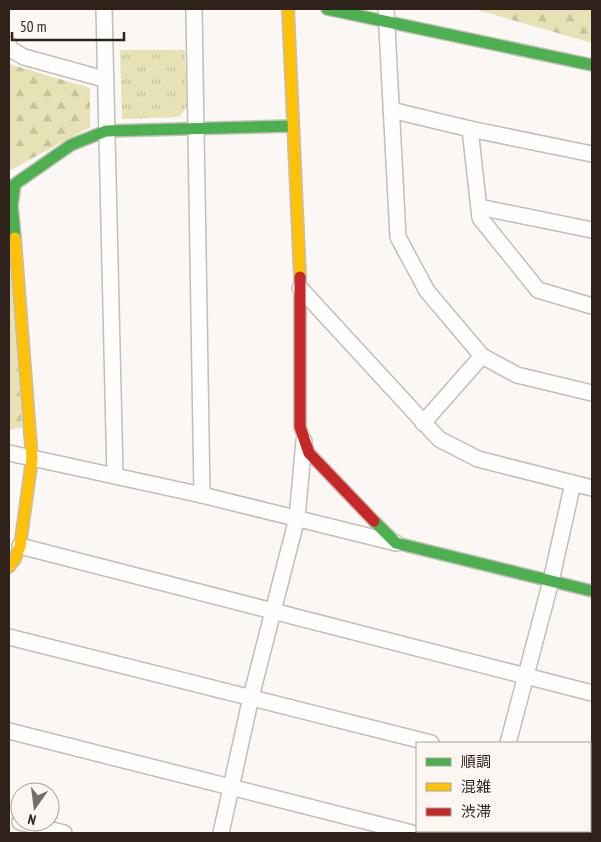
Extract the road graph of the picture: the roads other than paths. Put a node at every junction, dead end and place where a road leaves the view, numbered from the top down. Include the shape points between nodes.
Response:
1 (104, 9) edge
2 (194, 9) edge
3 (288, 9) edge
4 (327, 9) edge
5 (386, 15) edge
6 (9, 45) edge
7 (592, 65) edge
8 (104, 79) junction
9 (391, 110) junction
10 (293, 126) junction
11 (196, 129) junction
12 (470, 129) junction
13 (106, 131) junction
14 (592, 154) edge
15 (479, 207) junction
16 (592, 230) edge
17 (300, 288) junction
18 (592, 306) edge
19 (482, 356) junction
20 (591, 389) edge
21 (423, 422) junction
22 (304, 441) junction
23 (9, 453) edge
24 (32, 459) junction
25 (116, 476) junction
26 (573, 483) junction
27 (592, 488) edge
28 (202, 495) junction
29 (297, 518) junction
30 (396, 543) junction
31 (20, 546) junction
32 (9, 567) edge
33 (551, 581) junction
34 (592, 592) edge
35 (273, 610) junction
36 (9, 637) edge
37 (525, 675) junction
38 (592, 693) edge
39 (251, 697) junction
40 (9, 731) edge
41 (427, 742) edge
42 (508, 742) edge
43 (230, 788) junction
44 (221, 833) edge
45 (412, 833) edge

1 - 8 street
2 - 11 street
3 - 10 street
4 - 5 street
5 - 7 street
5 - 9 street
6 - 8 street via 24,58
8 - 13 street
9 - 12 street
9 - 19 street via 398,237 427,291
10 - 11 street
10 - 17 street
11 - 13 street
11 - 28 street
12 - 14 street
12 - 15 street
13 - 24 street via 71,145 15,184 12,205
13 - 25 street
15 - 16 street
15 - 18 street via 480,218 538,290
17 - 21 street
17 - 22 street via 300,427
19 - 20 street via 517,375
19 - 21 street
21 - 26 street via 439,439 478,458
22 - 29 street
22 - 30 street via 309,453
23 - 24 street
24 - 25 street
24 - 31 street
25 - 28 street
26 - 27 street
26 - 33 street
28 - 29 street
29 - 30 street
29 - 35 street
30 - 33 street
31 - 32 street
31 - 35 street
33 - 34 street
33 - 37 street
35 - 37 street
35 - 39 street
36 - 39 street
37 - 38 street
37 - 42 street
39 - 41 street
39 - 43 street
40 - 43 street
43 - 44 street
43 - 45 street

